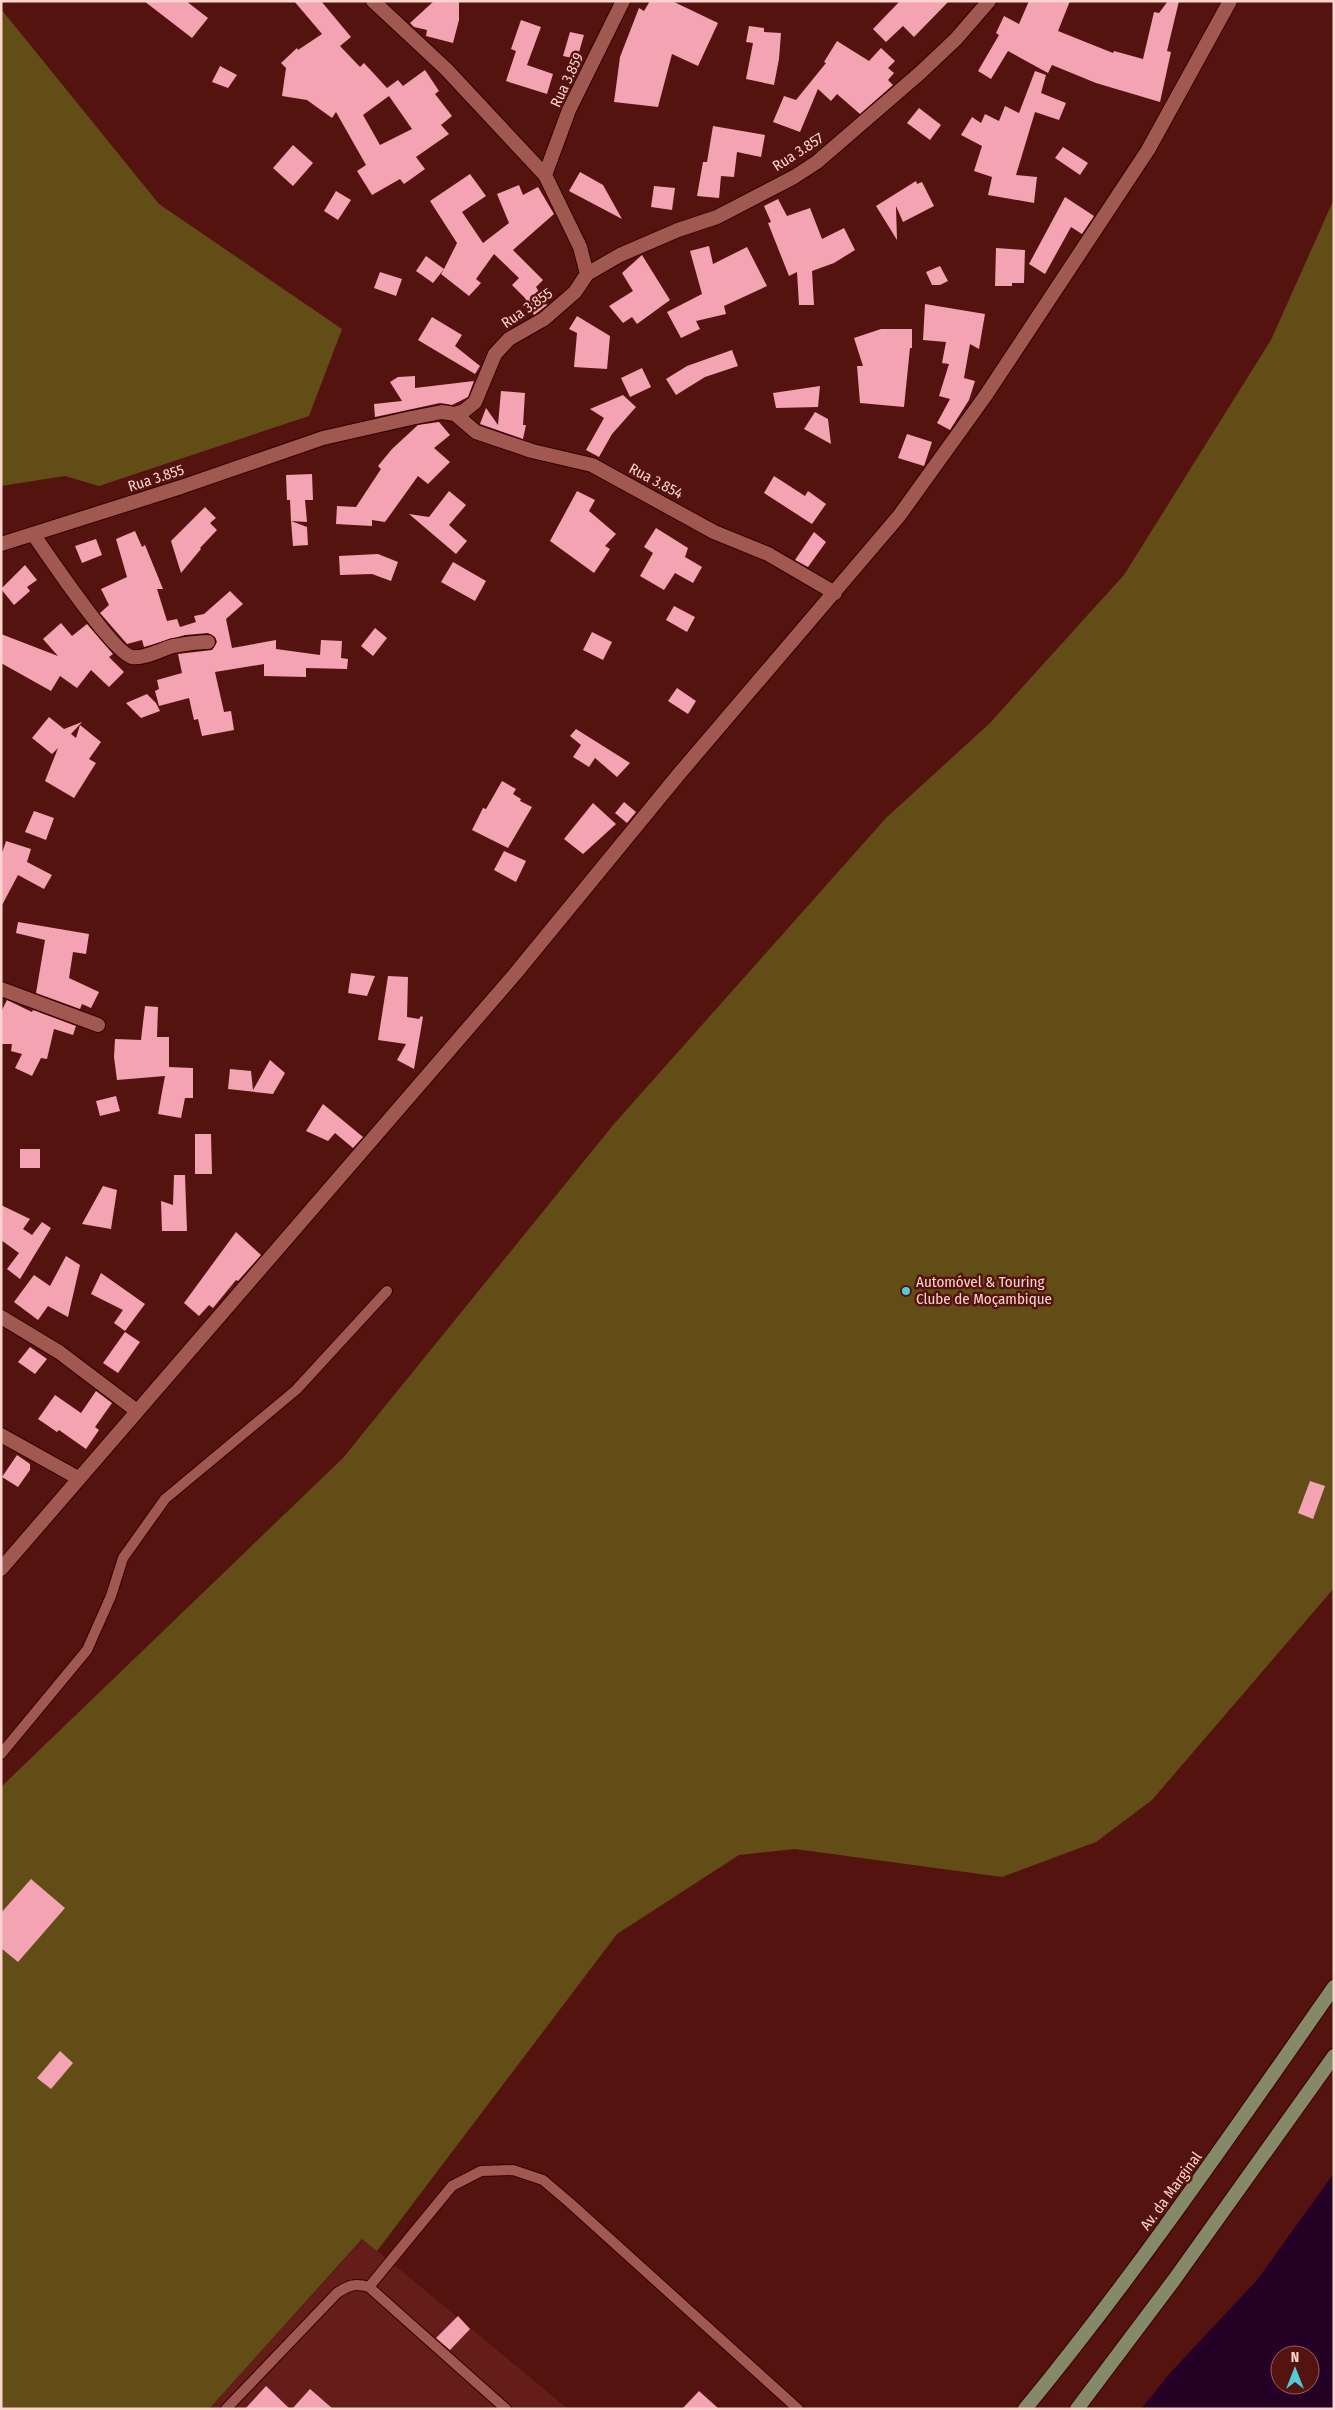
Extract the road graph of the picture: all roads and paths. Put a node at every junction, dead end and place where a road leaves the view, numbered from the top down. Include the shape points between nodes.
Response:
1 (373, 1) edge
2 (623, 1) edge
3 (988, 1) edge
4 (1230, 1) edge
5 (545, 175) junction
6 (587, 274) junction
7 (455, 414) junction
8 (33, 534) junction
9 (1, 544) edge
10 (835, 593) junction
11 (208, 642) dead end
12 (1, 989) edge
13 (98, 1025) dead end
14 (386, 1291) dead end
15 (1, 1317) edge
16 (137, 1412) junction
17 (1, 1435) edge
18 (78, 1478) junction
19 (3, 1564) edge
20 (1, 1754) edge
21 (1334, 1987) edge
22 (1334, 2056) edge
23 (369, 2287) junction
24 (226, 2409) edge
25 (506, 2409) edge
26 (798, 2409) edge
27 (1025, 2409) edge
28 (1077, 2409) edge

1 - 5 street via 446,69
2 - 5 street, Rua 3.859 via 569,110
3 - 6 street, Rua 3.857 via 942,53 817,162 717,217 628,251
4 - 10 street via 1148,150 996,381 899,516
5 - 6 street via 580,247
6 - 7 street, Rua 3.855 via 576,292 550,314 509,339 495,354 475,402
7 - 8 street, Rua 3.855 via 442,412 323,438
7 - 10 street, Rua 3.854 via 476,432 532,451 592,465 714,532 768,554
8 - 9 street, Rua 3.855
8 - 11 street via 93,618 128,656
10 - 16 street via 679,774 491,1002
12 - 13 street
14 - 20 lane via 296,1390 166,1499 123,1558 88,1650
15 - 16 street via 59,1352
16 - 18 street
17 - 18 street
18 - 19 street
21 - 27 main road, Av. da Marginal via 1222,2149 1098,2318
22 - 28 main road
23 - 24 lane via 348,2285 337,2292
23 - 25 lane
23 - 26 lane via 452,2186 481,2171 513,2170 543,2180

